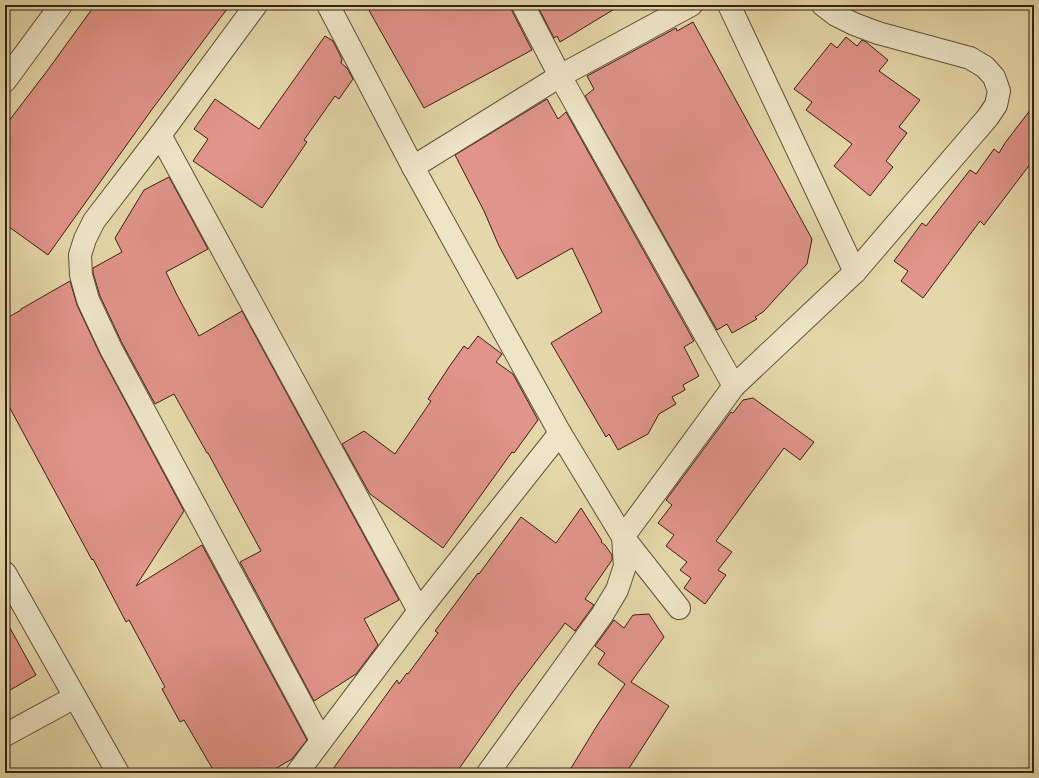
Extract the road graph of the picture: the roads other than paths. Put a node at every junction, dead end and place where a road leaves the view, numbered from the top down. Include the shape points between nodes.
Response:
1 (61, 5) edge
2 (256, 5) edge
3 (328, 5) edge
4 (523, 5) edge
5 (690, 5) edge
6 (729, 5) edge
7 (823, 5) edge
8 (560, 76) junction
9 (5, 81) edge
10 (160, 135) junction
11 (413, 167) junction
12 (855, 272) junction
13 (734, 386) junction
14 (560, 432) junction
15 (623, 537) junction
16 (5, 573) edge
17 (679, 608) dead end
18 (419, 611) junction
19 (75, 697) junction
20 (5, 735) edge
21 (321, 740) junction
22 (118, 773) edge
23 (297, 773) edge
24 (488, 773) edge

1 - 9 street
2 - 10 street
3 - 11 street
4 - 8 street
5 - 8 street
6 - 12 street
7 - 12 street via 854,24 878,33 970,58 985,67 994,77 999,91 996,105 988,118
8 - 11 street
8 - 13 street
10 - 18 street
10 - 21 street via 94,221 80,255 80,275 88,300 111,349
11 - 14 street
12 - 13 street
13 - 15 street
14 - 15 street
14 - 18 street
15 - 17 street
15 - 24 street via 625,566 617,590 602,615
16 - 19 street
18 - 21 street
19 - 20 street
19 - 22 street
21 - 23 street

